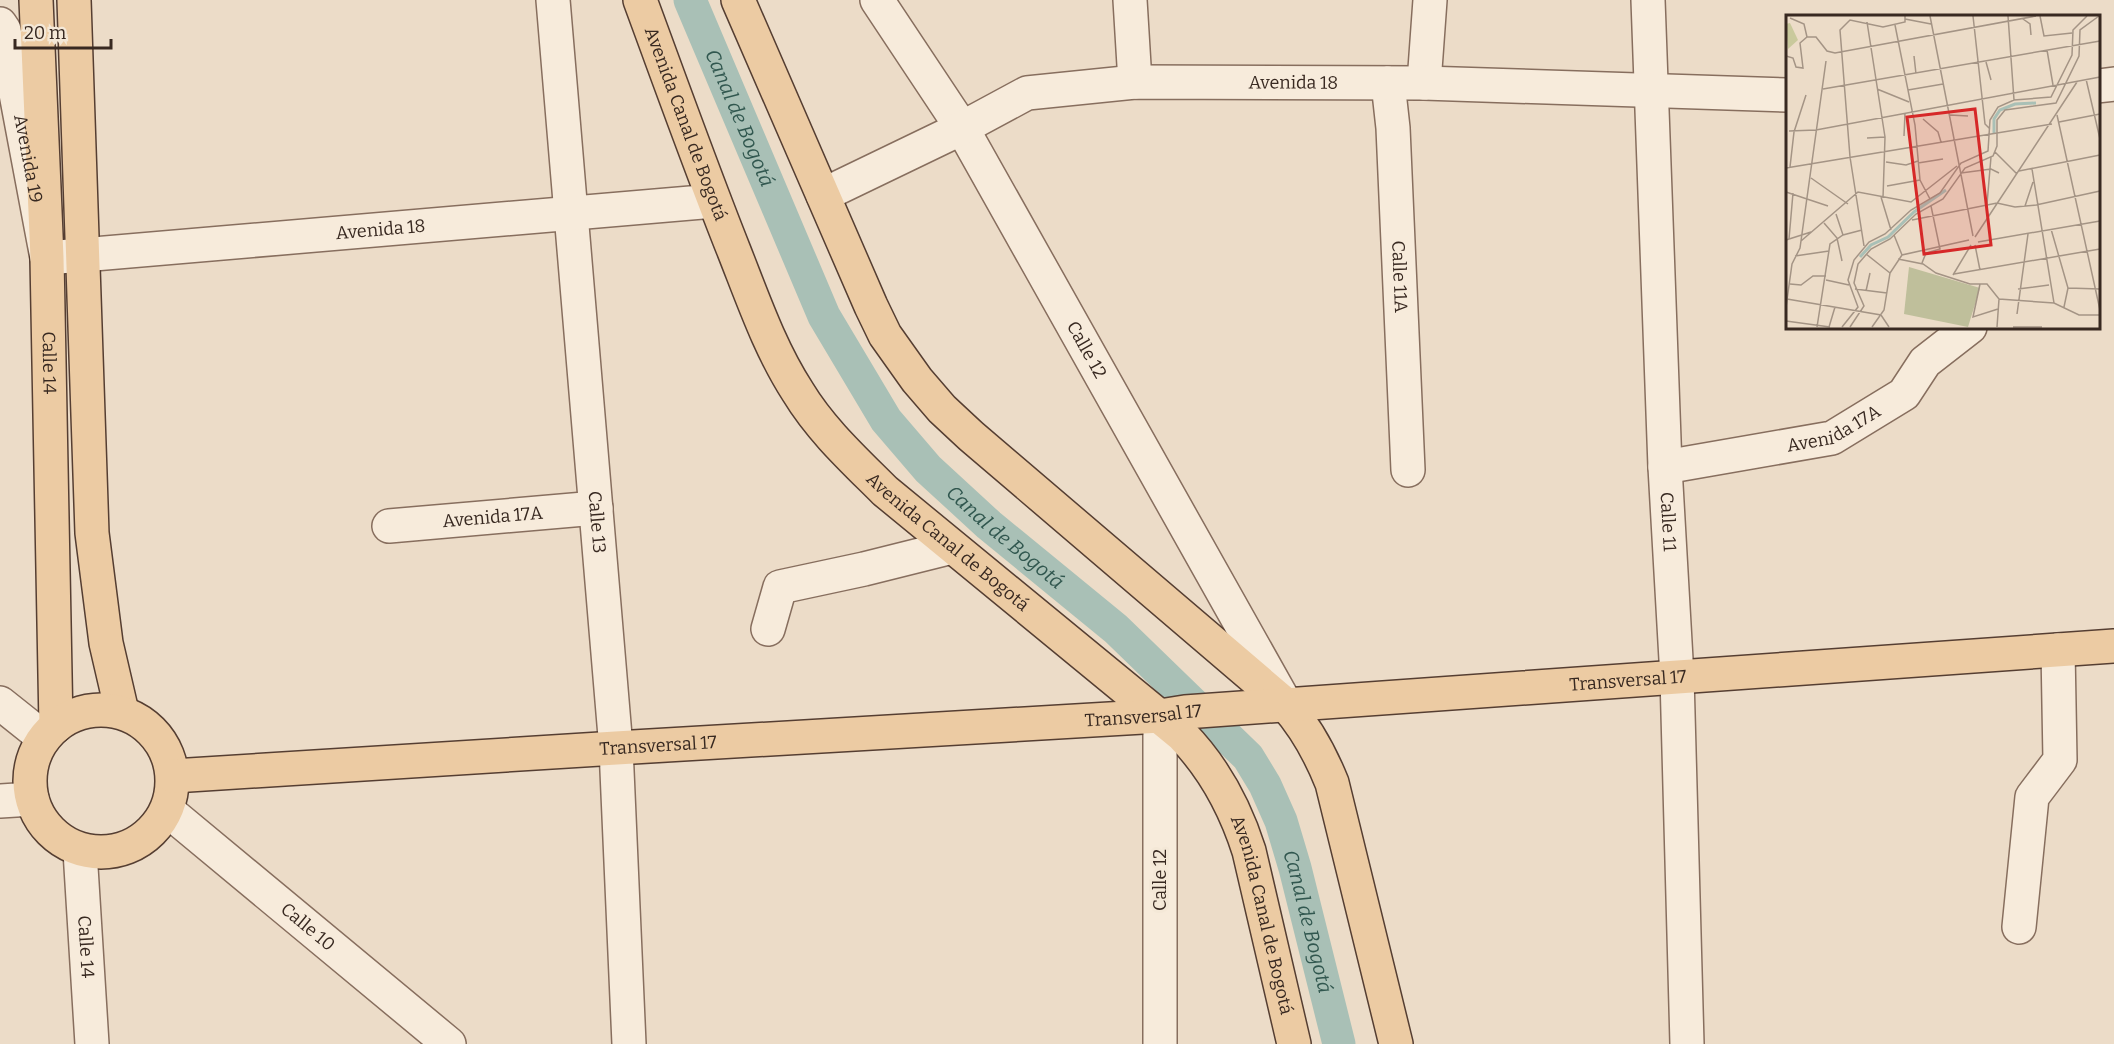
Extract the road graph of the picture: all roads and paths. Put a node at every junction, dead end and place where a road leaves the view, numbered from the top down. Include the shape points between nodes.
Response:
1 (36, 0) edge
2 (74, 0) edge
3 (553, 0) edge
4 (640, 0) edge
5 (738, 0) edge
6 (877, 0) edge
7 (1130, 0) edge
8 (1430, 0) edge
9 (1648, 0) edge
10 (0, 24) edge
11 (1135, 82) junction
12 (1388, 83) junction
13 (1424, 83) junction
14 (2114, 84) edge
15 (2099, 86) edge
16 (1651, 91) junction
17 (1786, 95) edge
18 (962, 128) junction
19 (823, 195) junction
20 (714, 201) junction
21 (571, 214) junction
22 (83, 256) junction
23 (47, 258) junction
24 (1969, 328) edge
25 (1665, 467) junction
26 (1408, 470) dead end
27 (596, 508) junction
28 (389, 526) dead end
29 (952, 547) junction
30 (768, 629) dead end
31 (2114, 646) edge
32 (2058, 650) junction
33 (1677, 677) junction
34 (0, 703) edge
35 (1278, 706) junction
36 (122, 712) junction
37 (1172, 714) junction
38 (50, 732) junction
39 (616, 748) junction
40 (173, 777) junction
41 (32, 799) junction
42 (0, 801) edge
43 (167, 810) junction
44 (80, 850) junction
45 (2019, 927) dead end
46 (92, 1044) edge
47 (449, 1044) edge
48 (629, 1044) edge
49 (1160, 1044) edge
50 (1294, 1044) edge
51 (1396, 1044) edge
52 (1687, 1044) edge

1 - 23 main road, Calle 14
2 - 22 main road, Calle 14
3 - 21 street, Calle 13
4 - 20 main road, Avenida Canal de Bogotá
5 - 19 main road
6 - 18 street, Calle 12
7 - 11 street
8 - 13 street
9 - 16 street, Calle 11
10 - 23 street, Avenida 19
11 - 12 street, Avenida 18
11 - 18 street, Avenida 18 via 1027,93
12 - 13 street, Avenida 18
12 - 26 street, Calle 11A
13 - 16 street, Avenida 18
14 - 15 street
16 - 17 street, Avenida 18
16 - 25 street, Calle 11
18 - 19 street, Avenida 18
18 - 35 street, Calle 12
19 - 35 main road via 885,335 942,409
20 - 21 street, Avenida 18
20 - 29 main road, Avenida Canal de Bogotá via 770,340 798,394 885,491
21 - 22 street, Avenida 18
21 - 27 street, Calle 13
22 - 23 street, Avenida 18
22 - 36 main road, Calle 14 via 92,533 106,643
23 - 38 main road, Calle 14
24 - 25 street, Avenida 17A via 1925,362 1904,394 1832,438
25 - 33 street, Calle 11
27 - 28 street, Avenida 17A
27 - 39 street, Calle 13
29 - 30 street via 780,587
29 - 37 main road, Avenida Canal de Bogotá
31 - 32 main road, Transversal 17
32 - 33 main road, Transversal 17
32 - 45 street via 2060,760 2032,797
33 - 35 main road, Transversal 17
33 - 52 street, Calle 11
34 - 38 street
35 - 37 main road, Transversal 17
35 - 51 main road via 1302,723 1332,783
36 - 38 main road via 99,709 76,714
36 - 40 main road via 148,726 166,748
37 - 39 main road, Transversal 17
37 - 49 street, Calle 12
37 - 50 main road, Avenida Canal de Bogotá via 1182,735 1223,786 1241,825
38 - 41 main road via 34,756
39 - 40 main road, Transversal 17
39 - 48 street, Calle 13
40 - 43 main road
41 - 42 street
41 - 44 main road via 50,831
43 - 44 main road via 153,832 132,847 106,853
43 - 47 street, Calle 10
44 - 46 street, Calle 14

